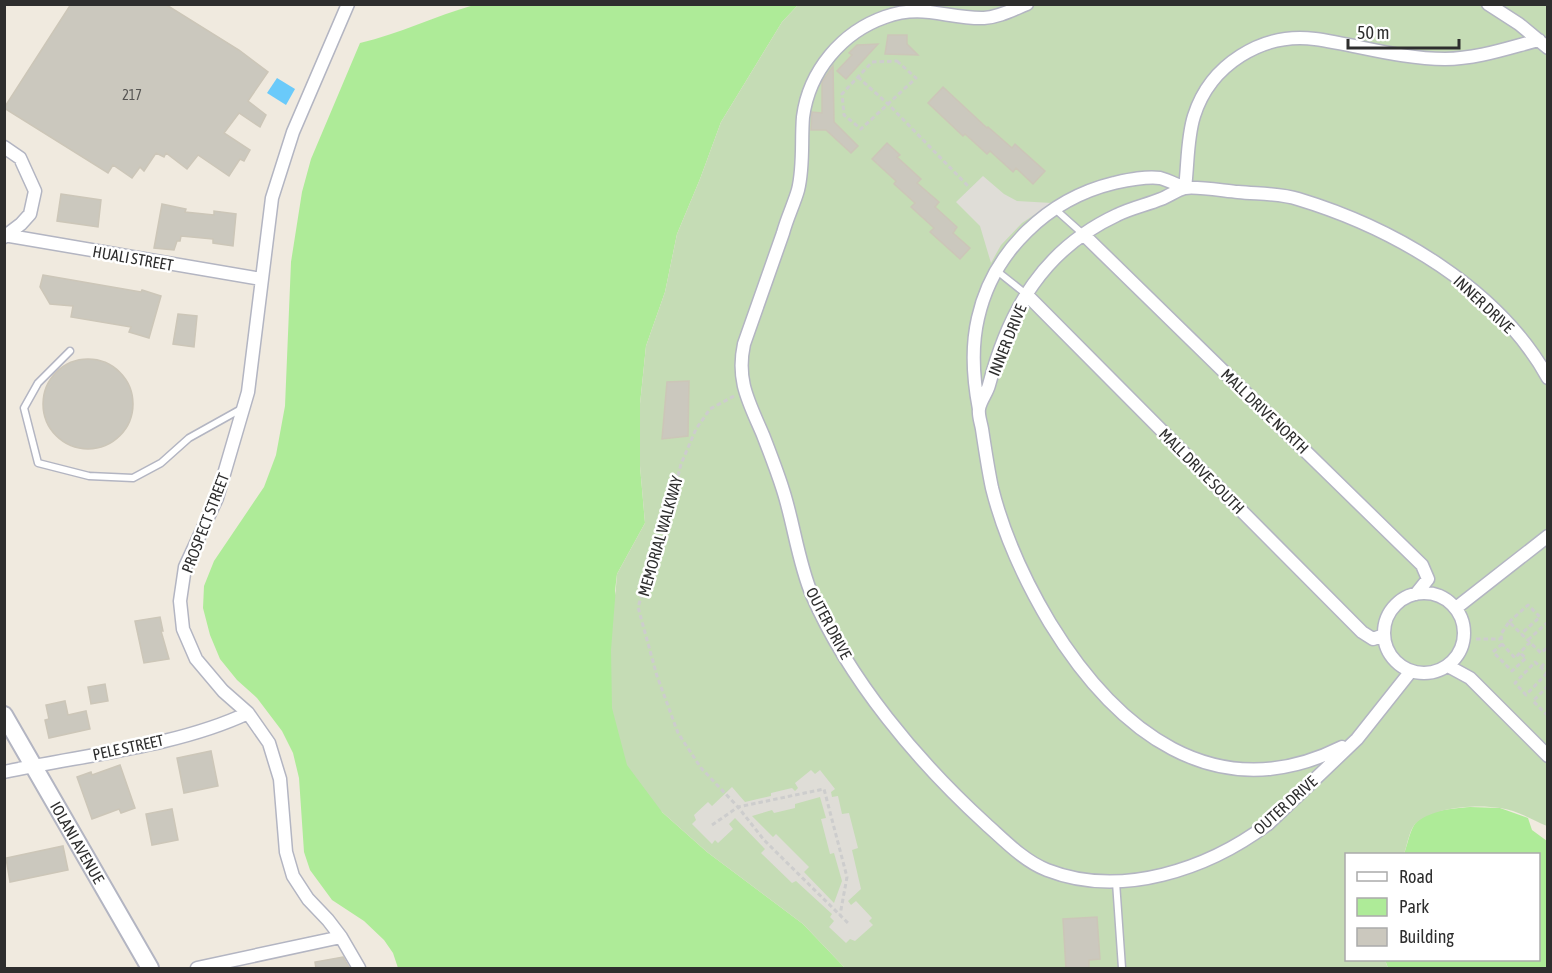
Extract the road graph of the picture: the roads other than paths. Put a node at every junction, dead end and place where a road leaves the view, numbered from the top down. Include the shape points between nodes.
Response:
1 (348, 4) edge
2 (1027, 4) edge
3 (1488, 4) edge
4 (1543, 44) edge
5 (4, 147) edge
6 (1185, 188) junction
7 (1054, 209) junction
8 (1083, 234) junction
9 (6, 236) edge
10 (997, 270) junction
11 (261, 279) junction
12 (1026, 294) junction
13 (70, 351) dead end
14 (1548, 378) edge
15 (244, 407) junction
16 (979, 410) junction
17 (1548, 536) edge
18 (1416, 594) junction
19 (1456, 608) junction
20 (1383, 635) junction
21 (1448, 666) junction
22 (1411, 671) junction
23 (248, 713) junction
24 (4, 716) edge
25 (1357, 739) junction
26 (1548, 756) edge
27 (32, 766) junction
28 (4, 772) edge
29 (1116, 882) junction
30 (341, 937) junction
31 (150, 969) edge
32 (197, 969) edge
33 (359, 969) edge
34 (1122, 969) edge

1 - 11 street, PROSPECT STREET via 278,177
2 - 29 street, OUTER DRIVE via 986,18 924,10 887,16 848,37 827,59 806,101 796,195 744,344 741,367 744,391 775,465 812,595 843,652 893,724 964,802 1034,864 1074,878
3 - 4 street
4 - 6 street via 1447,59 1300,38 1254,48 1228,65 1200,102 1191,131
5 - 9 street via 20,158 35,191 30,214
6 - 7 street via 1159,178 1121,181 1084,193
6 - 8 street, INNER DRIVE via 1120,213
6 - 14 street, INNER DRIVE via 1288,196 1335,211 1413,247 1490,307 1530,350
7 - 8 lane
7 - 10 street via 1021,237
8 - 12 street, INNER DRIVE via 1050,262
8 - 18 street, MALL DRIVE NORTH via 1422,565 1428,579
9 - 11 street, HUALI STREET
10 - 12 lane
10 - 16 street via 983,299 975,334 973,371
11 - 15 street, PROSPECT STREET
12 - 16 street, INNER DRIVE via 1007,329
12 - 20 street, MALL DRIVE SOUTH via 1362,632 1372,639
13 - 15 lane via 38,383 24,408 38,463 89,476 133,478 161,464 189,438
15 - 23 street, PROSPECT STREET via 217,498 185,567 180,601 183,629 196,659
16 - 25 street, INNER DRIVE via 995,500 1019,566 1075,660 1127,718 1182,754 1233,768 1270,769 1307,762
17 - 19 street
18 - 19 street via 1438,595
18 - 20 street via 1396,604
19 - 21 street via 1465,638 1459,654
20 - 22 street via 1391,657
21 - 22 street via 1430,673
21 - 26 street via 1470,678
22 - 25 street, OUTER DRIVE
23 - 27 street, PELE STREET via 224,724 134,747
23 - 30 street, PROSPECT STREET via 269,743 280,779 286,852 293,876
24 - 27 main road, IOLANI AVENUE
25 - 29 street, OUTER DRIVE via 1268,824 1237,846 1166,873
27 - 28 street, PELE STREET
27 - 31 main road, IOLANI AVENUE
29 - 34 lane
30 - 32 street
30 - 33 street, PROSPECT STREET

